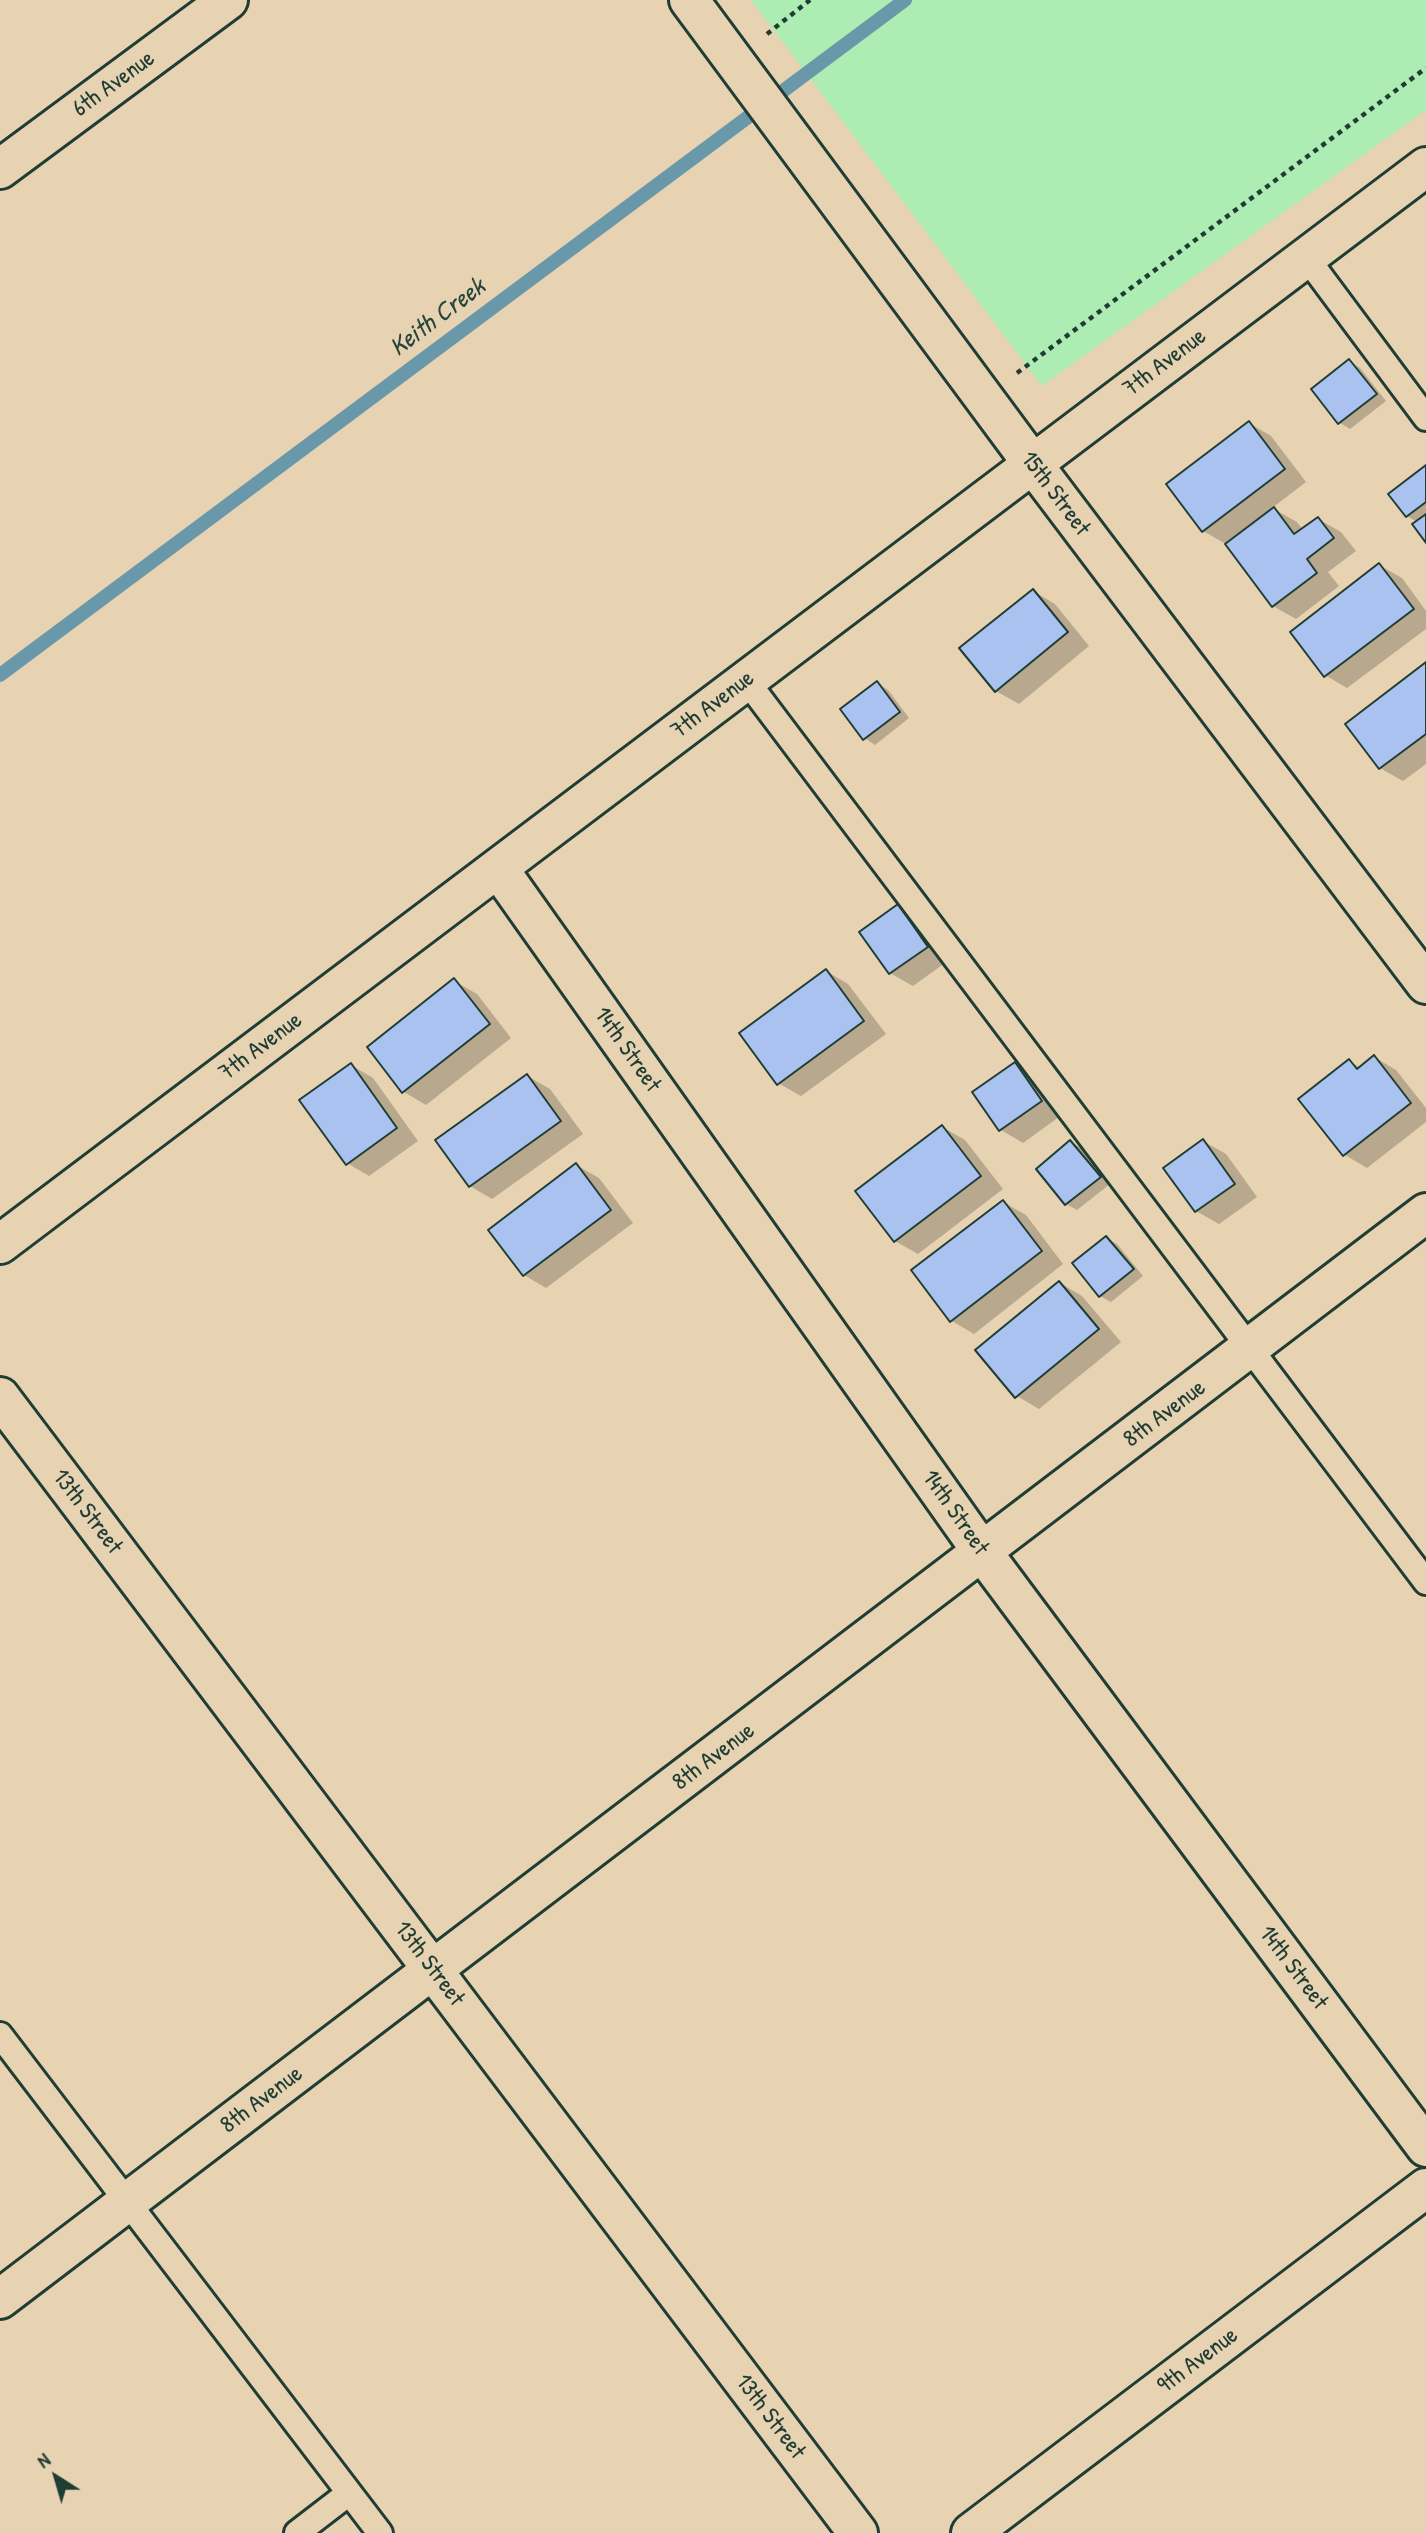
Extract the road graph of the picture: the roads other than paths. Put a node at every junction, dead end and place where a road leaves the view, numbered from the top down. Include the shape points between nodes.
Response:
1 (228, 0) edge
2 (689, 0) edge
3 (1426, 167) edge
4 (0, 169) edge
5 (1306, 257) junction
6 (1426, 418) edge
7 (1032, 463) junction
8 (746, 680) junction
9 (498, 868) junction
10 (1426, 984) edge
11 (1426, 1213) edge
12 (0, 1244) edge
13 (1253, 1348) junction
14 (0, 1396) edge
15 (983, 1553) junction
16 (1426, 1582) edge
17 (434, 1970) junction
18 (0, 2035) edge
19 (1426, 2147) edge
20 (1426, 2188) edge
21 (127, 2203) junction
22 (0, 2299) edge
23 (349, 2493) junction
24 (297, 2533) edge
25 (380, 2533) edge
26 (858, 2533) edge
27 (971, 2533) edge

1 - 4 street, 6th Avenue
2 - 7 street, 15th Street
3 - 5 street, 7th Avenue
5 - 6 lane
5 - 7 street, 7th Avenue
7 - 8 street, 7th Avenue
7 - 10 street, 15th Street
8 - 9 street, 7th Avenue
8 - 13 lane
9 - 12 street, 7th Avenue
9 - 15 street, 14th Street
11 - 13 street, 8th Avenue
13 - 15 street, 8th Avenue
13 - 16 lane
14 - 17 street, 13th Street
15 - 17 street, 8th Avenue
15 - 19 street, 14th Street
17 - 21 street, 8th Avenue
17 - 26 street, 13th Street
18 - 21 lane
20 - 27 street, 9th Avenue
21 - 22 street, 8th Avenue
21 - 23 lane
23 - 24 lane
23 - 25 lane

